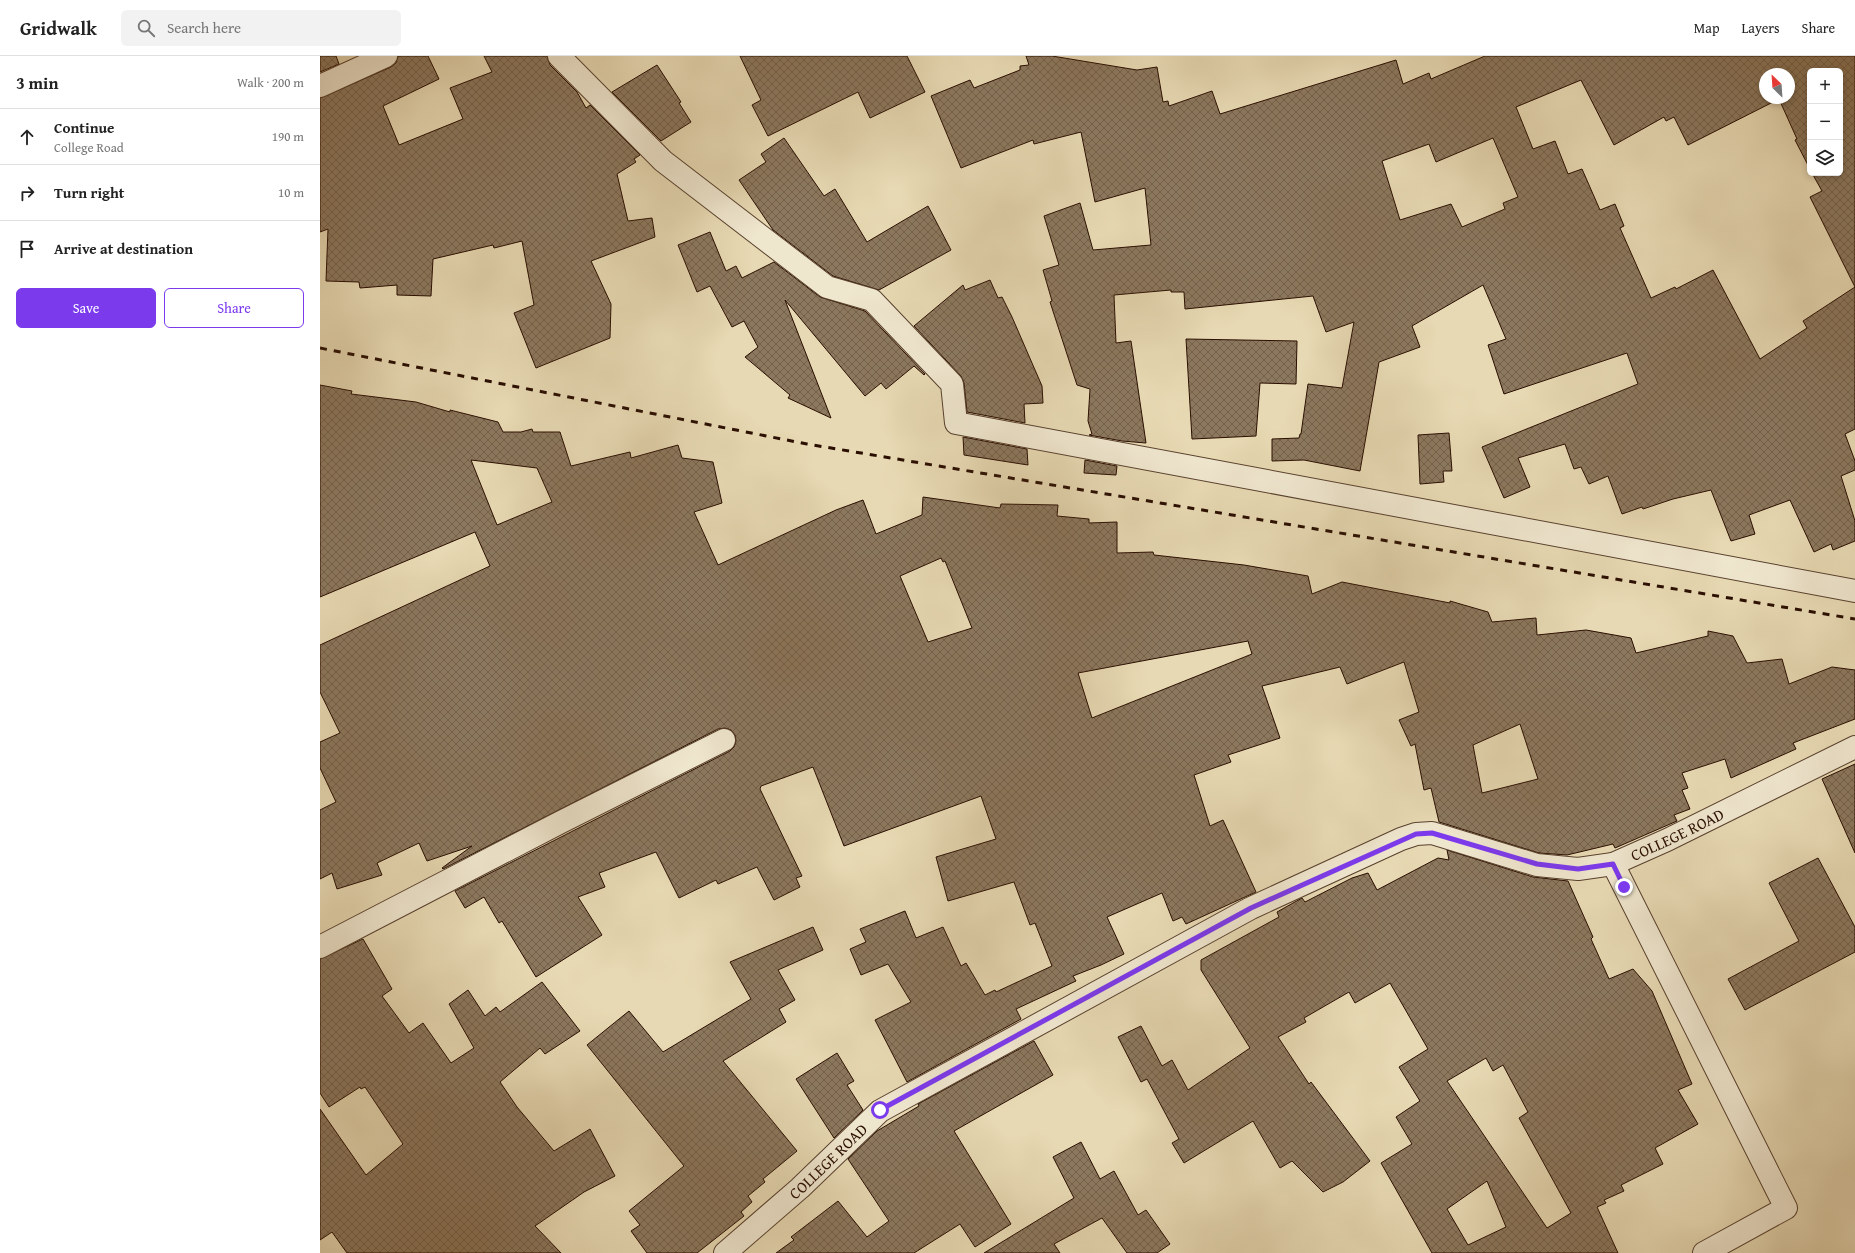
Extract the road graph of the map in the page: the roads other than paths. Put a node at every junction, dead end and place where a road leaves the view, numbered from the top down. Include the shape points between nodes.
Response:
1 (386, 56) edge
2 (559, 56) edge
3 (320, 86) edge
4 (1855, 591) edge
5 (724, 740) dead end
6 (1855, 747) edge
7 (1613, 864) junction
8 (320, 947) edge
9 (725, 1253) edge
10 (1704, 1253) edge

1 - 3 street
2 - 4 street via 663,161 827,287 872,300 952,384 956,424
5 - 8 street
6 - 7 street, COLLEGE ROAD
7 - 9 street, COLLEGE ROAD via 1578,869 1537,864 1432,833 1416,834 1401,839 1251,908 880,1110 800,1188
7 - 10 street via 1786,1208

